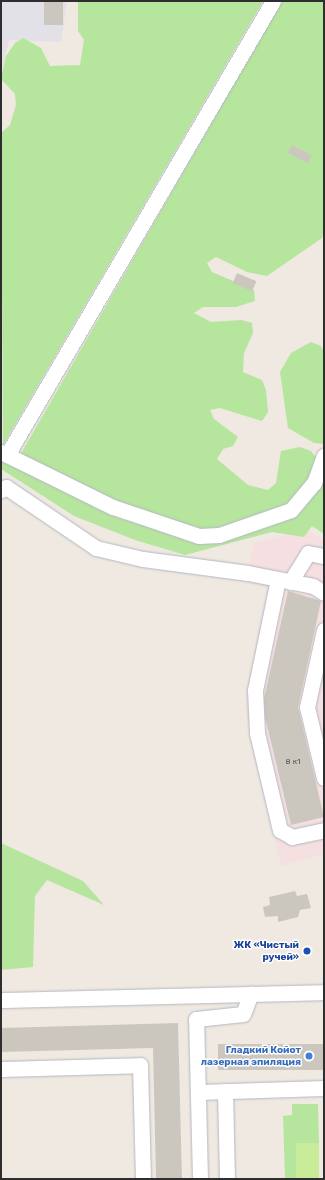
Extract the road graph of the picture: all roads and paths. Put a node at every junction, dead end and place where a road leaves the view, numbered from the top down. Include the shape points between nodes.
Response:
1 (273, 1) edge
2 (4, 453) edge
3 (324, 456) edge
4 (1, 490) edge
5 (324, 556) edge
6 (284, 581) junction
7 (324, 593) edge
8 (324, 630) edge
9 (324, 778) edge
10 (324, 830) edge
11 (324, 992) edge
12 (251, 993) junction
13 (1, 1000) edge
14 (1, 1069) edge
15 (324, 1088) edge
16 (225, 1091) junction
17 (198, 1092) junction
18 (143, 1179) edge
19 (200, 1179) edge
20 (227, 1179) edge

1 - 2 street
2 - 3 street via 113,507 199,536 219,535 291,510 314,483
4 - 6 street via 6,487 96,548
5 - 6 street via 308,553
6 - 7 street
6 - 10 street via 255,690 257,733 280,830 292,837
8 - 9 street via 307,706
11 - 12 street
12 - 13 street
12 - 17 street via 243,1014 196,1019
14 - 18 street via 140,1065
15 - 16 street
16 - 17 street
16 - 20 street
17 - 19 street

